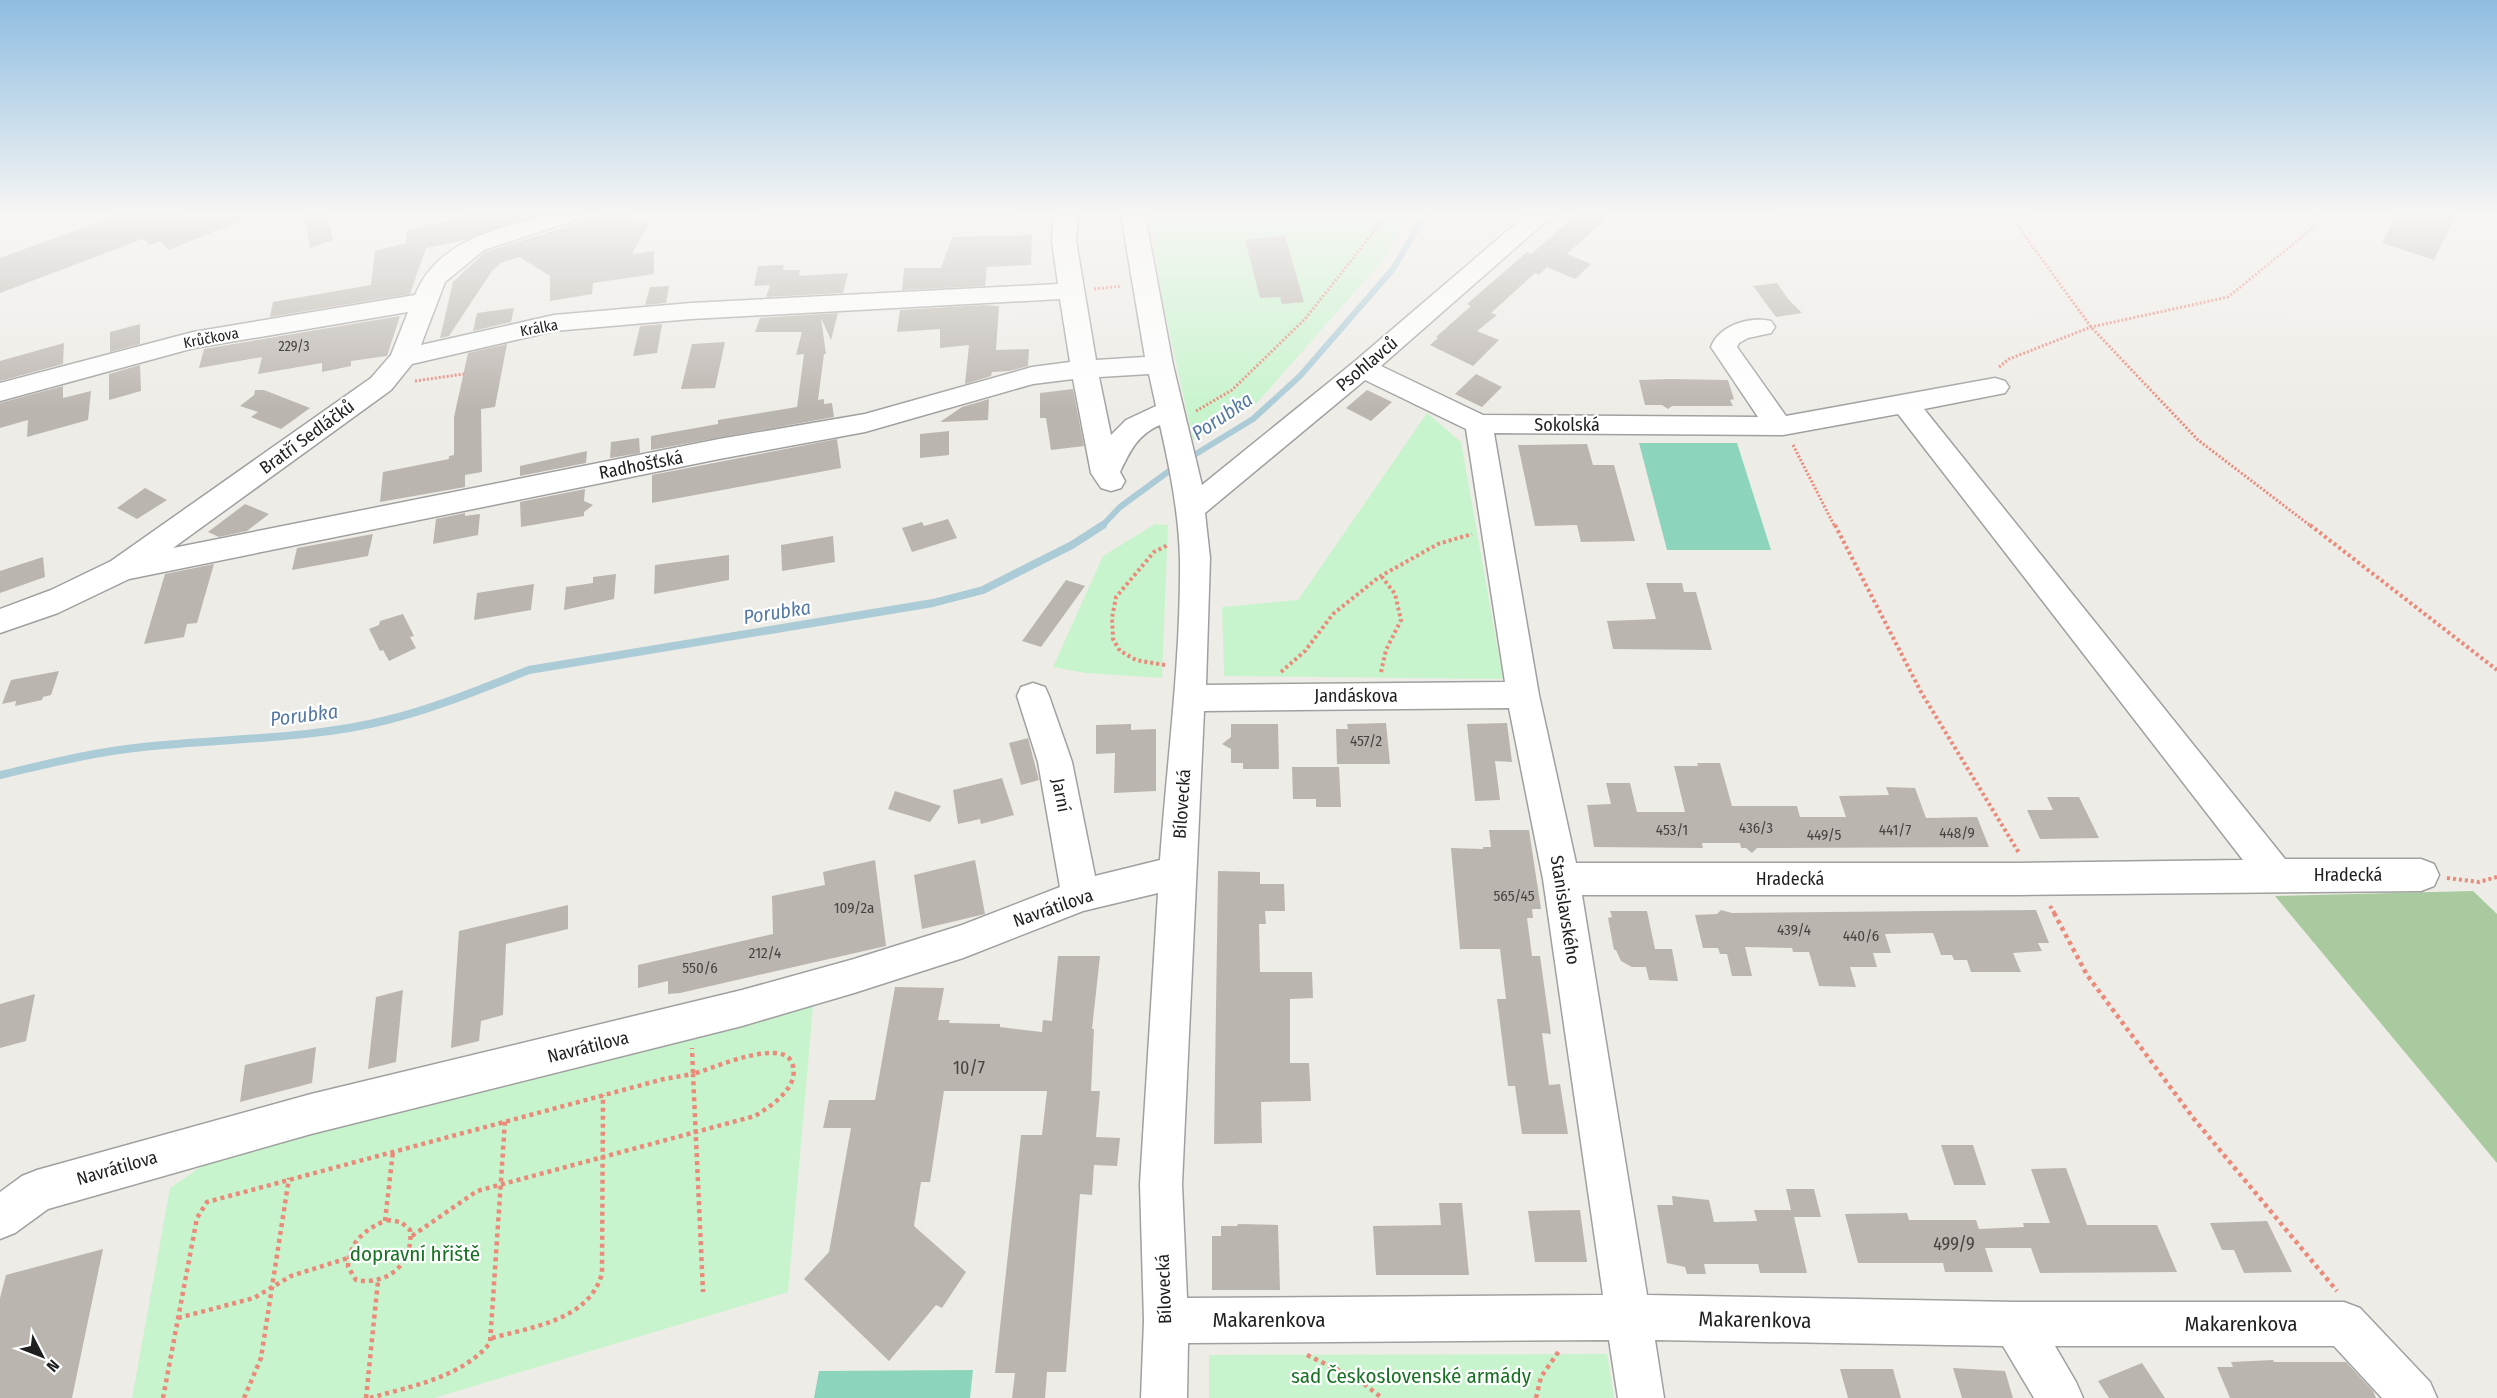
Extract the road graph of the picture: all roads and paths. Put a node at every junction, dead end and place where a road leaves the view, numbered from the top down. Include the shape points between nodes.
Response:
1 (434, 280) edge
2 (1070, 280) edge
3 (1145, 280) edge
4 (1336, 280) edge
5 (1465, 280) edge
6 (2057, 280) edge
7 (2249, 280) edge
8 (1072, 291) junction
9 (427, 301) junction
10 (1762, 327) dead end
11 (2091, 327) junction
12 (403, 358) junction
13 (1160, 365) junction
14 (1363, 368) junction
15 (1084, 369) junction
16 (464, 374) dead end
17 (453, 375) dead end
18 (1995, 387) joint
19 (0, 392) edge
20 (1905, 404) junction
21 (1182, 411) junction
22 (1479, 424) junction
23 (1780, 425) junction
24 (1191, 509) junction
25 (1497, 533) junction
26 (1174, 544) dead end
27 (122, 569) junction
28 (1382, 577) junction
29 (0, 621) edge
30 (1172, 665) dead end
31 (2497, 670) edge
32 (1523, 695) junction
33 (1033, 696) dead end
34 (1383, 696) junction
35 (1249, 697) junction
36 (1190, 698) junction
37 (1177, 872) junction
38 (2276, 875) junction
39 (2421, 875) joint
40 (2497, 877) edge
41 (2029, 878) junction
42 (1561, 879) junction
43 (1080, 896) junction
44 (692, 1040) dead end
45 (693, 1074) junction
46 (603, 1095) junction
47 (505, 1121) junction
48 (696, 1133) junction
49 (393, 1151) junction
50 (602, 1158) junction
51 (289, 1178) junction
52 (501, 1185) junction
53 (0, 1218) edge
54 (385, 1221) junction
55 (412, 1236) junction
56 (348, 1258) junction
57 (378, 1281) junction
58 (272, 1287) junction
59 (703, 1292) dead end
60 (1628, 1317) junction
61 (178, 1318) junction
62 (1166, 1321) junction
63 (2015, 1324) junction
64 (2344, 1324) junction
65 (492, 1338) junction
66 (1565, 1343) dead end
67 (1300, 1352) dead end
68 (163, 1398) edge
69 (244, 1398) edge
70 (368, 1398) edge
71 (1164, 1398) edge
72 (1382, 1398) edge
73 (1536, 1398) edge
74 (1641, 1398) edge
75 (2060, 1398) edge
76 (2414, 1398) edge

1 - 9 street, Bratří Sedláčků
2 - 8 street
3 - 13 street, Bílovecká
4 - 21 path via 1305,320 1232,390
5 - 14 street, Psohlavců
6 - 11 path
7 - 11 path via 2228,297
8 - 12 street, Králka via 691,311 554,323
8 - 15 street
9 - 12 street, Bratří Sedláčků
9 - 19 street, Krůčkova via 193,340
10 - 23 street via 1737,332 1724,347
11 - 18 path via 2009,359 1989,375
11 - 31 path via 2198,440
12 - 27 street, Bratří Sedláčků via 381,384
13 - 15 street, Radhošťská
13 - 21 street, Bílovecká
14 - 22 street, Sokolská
14 - 24 street, Psohlavců
15 - 21 street via 1108,477 1116,451 1133,426 1144,419
15 - 27 street, Radhošťská via 1032,376 865,423
16 - 17 path
18 - 20 street
20 - 23 street, Sokolská
20 - 38 street
21 - 24 street, Bílovecká via 1178,439
22 - 23 street, Sokolská
22 - 25 street, Stanislavského
23 - 41 path via 1921,693
24 - 36 street, Bílovecká via 1196,558
25 - 28 path via 1463,535 1430,545
25 - 32 street, Stanislavského
26 - 30 path via 1154,552 1116,597 1112,618 1113,639 1120,651 1136,660
27 - 29 street, Bratří Sedláčků via 78,592
28 - 34 path via 1395,594 1401,620 1386,650 1380,678
28 - 35 path via 1333,615 1304,653
32 - 34 street, Jandáskova
32 - 42 street, Stanislavského
33 - 43 street, Jarní via 1055,762
34 - 35 street, Jandáskova
35 - 36 street, Jandáskova
36 - 37 street, Bílovecká
37 - 43 street, Navrátilova
37 - 62 street, Bílovecká via 1161,1184
38 - 39 street, Hradecká
38 - 41 street, Hradecká
39 - 40 path via 2479,882
41 - 42 street, Hradecká
41 - 64 path via 2087,975 2194,1119 2344,1298
42 - 60 street, Stanislavského
43 - 53 street, Navrátilova via 831,983 311,1114 37,1191
44 - 45 path
45 - 46 path
45 - 48 path
45 - 48 path via 772,1052 788,1056 793,1065 790,1085 768,1108 755,1116
46 - 47 path
46 - 50 path
47 - 49 path
47 - 52 path
48 - 50 path
48 - 59 path
49 - 51 path
49 - 54 path
50 - 52 path
50 - 65 path via 599,1289 584,1304 555,1320
51 - 58 path
51 - 61 path via 207,1202 197,1218
52 - 55 path via 477,1191
52 - 65 path
54 - 55 path via 401,1222
54 - 56 path via 358,1238
55 - 57 path via 404,1263
56 - 57 path via 349,1272 356,1280
56 - 58 path via 291,1276
57 - 70 path
58 - 61 path via 254,1298
58 - 69 path via 261,1358
60 - 62 street, Makarenkova
60 - 63 street, Makarenkova
60 - 74 street, Stanislavského
61 - 68 path
62 - 71 street, Bílovecká
63 - 64 street, Makarenkova
63 - 75 street
64 - 76 street
65 - 70 path via 482,1355 437,1378
66 - 73 path via 1541,1377
67 - 72 path via 1359,1380

